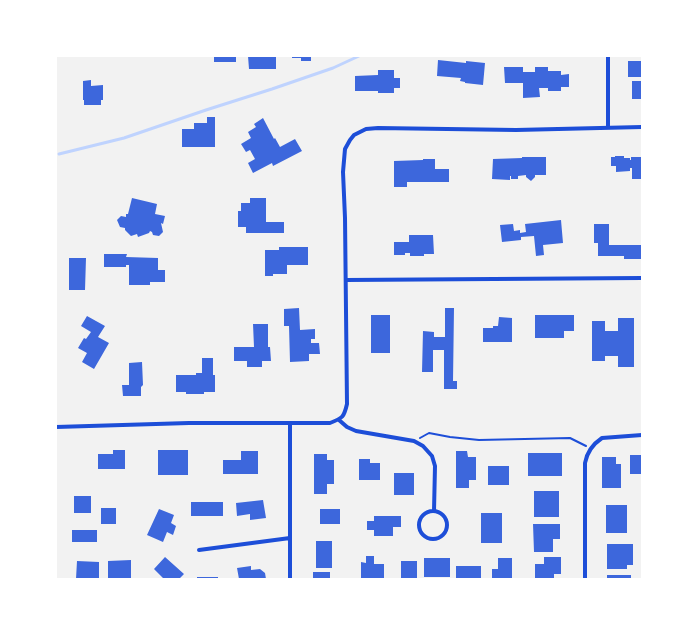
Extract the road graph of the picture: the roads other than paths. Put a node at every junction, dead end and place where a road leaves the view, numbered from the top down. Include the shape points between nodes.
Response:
1 (608, 56) edge
2 (642, 127) edge
3 (608, 128) junction
4 (642, 278) edge
5 (346, 280) junction
6 (339, 420) junction
7 (290, 424) junction
8 (56, 427) edge
9 (642, 435) edge
10 (434, 511) junction
11 (290, 538) junction
12 (199, 550) dead end
13 (290, 579) edge
14 (585, 579) edge

1 - 3 street
2 - 3 street
3 - 5 street via 378,128 366,129 354,135 345,149 342,172
4 - 5 street
5 - 6 street via 347,404 345,414
6 - 7 street via 330,423
6 - 10 street via 356,431 414,441 423,446 432,456 435,466
7 - 8 street via 188,423
7 - 11 street
9 - 14 street via 602,438 586,457
10 - 10 street via 426,513 421,518 422,534 429,538 437,538 444,534 447,527 441,513
11 - 12 street
11 - 13 street

